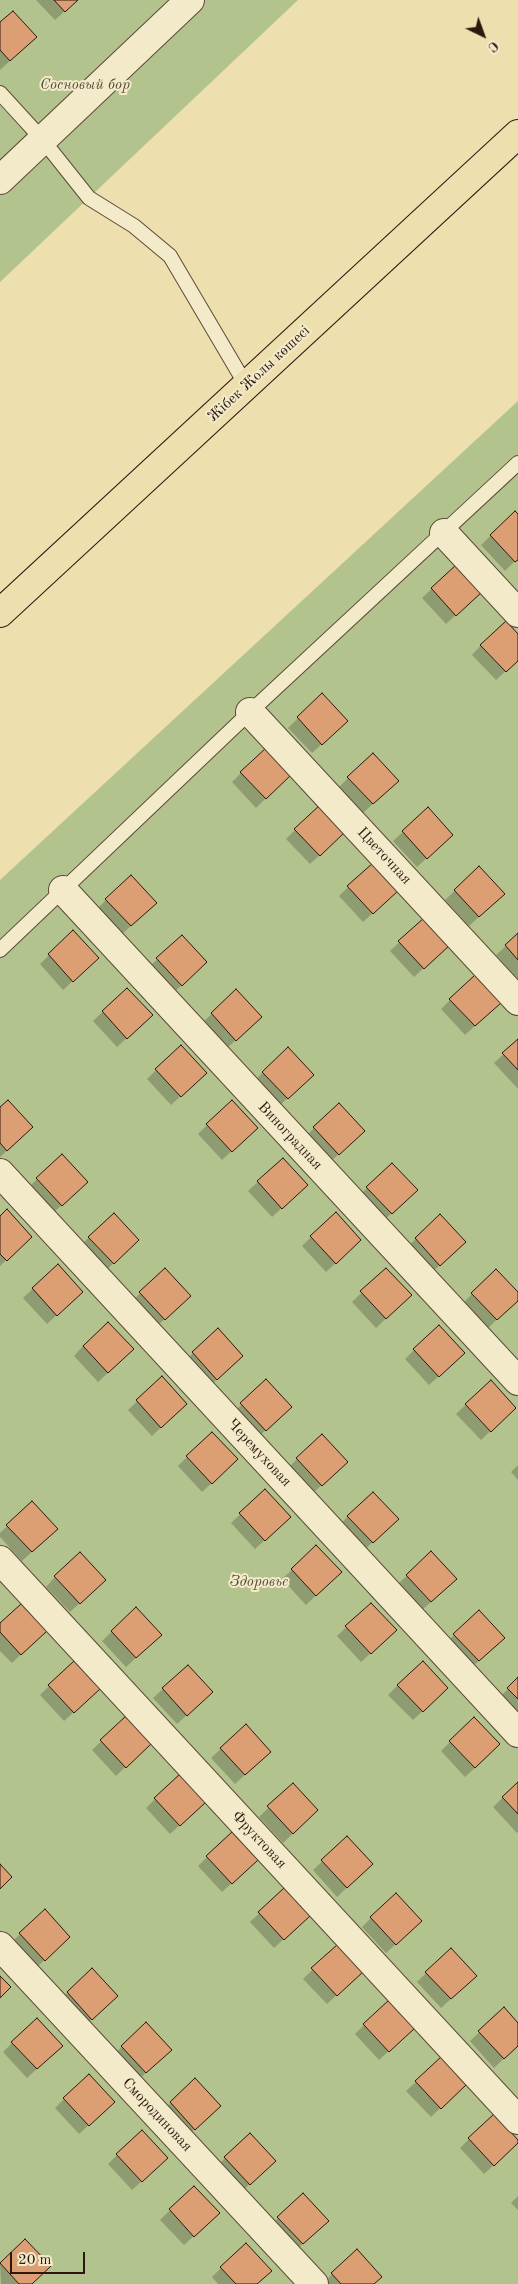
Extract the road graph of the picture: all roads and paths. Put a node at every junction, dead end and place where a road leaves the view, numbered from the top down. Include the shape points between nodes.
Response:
1 (190, 0) edge
2 (0, 93) edge
3 (518, 134) edge
4 (42, 139) junction
5 (0, 180) edge
6 (246, 385) junction
7 (518, 464) edge
8 (444, 533) junction
9 (0, 613) edge
10 (518, 613) edge
11 (250, 712) junction
12 (63, 890) junction
13 (0, 950) edge
14 (518, 1001) edge
15 (0, 1173) edge
16 (518, 1381) edge
17 (0, 1560) edge
18 (518, 1733) edge
19 (0, 1946) edge
20 (518, 2120) edge
21 (314, 2284) edge

1 - 4 street
2 - 4 lane
3 - 6 highway, Жібек Жолы көшесі
4 - 5 street
4 - 6 lane via 90,198 134,226 170,256
6 - 9 highway, Жібек Жолы көшесі
7 - 8 lane
8 - 10 street
8 - 11 lane
11 - 12 lane
11 - 14 street, Цветочная
12 - 13 lane
12 - 16 street, Виноградная
15 - 18 street, Черемуховая
17 - 20 street, Фруктовая
19 - 21 street, Смородиновая

